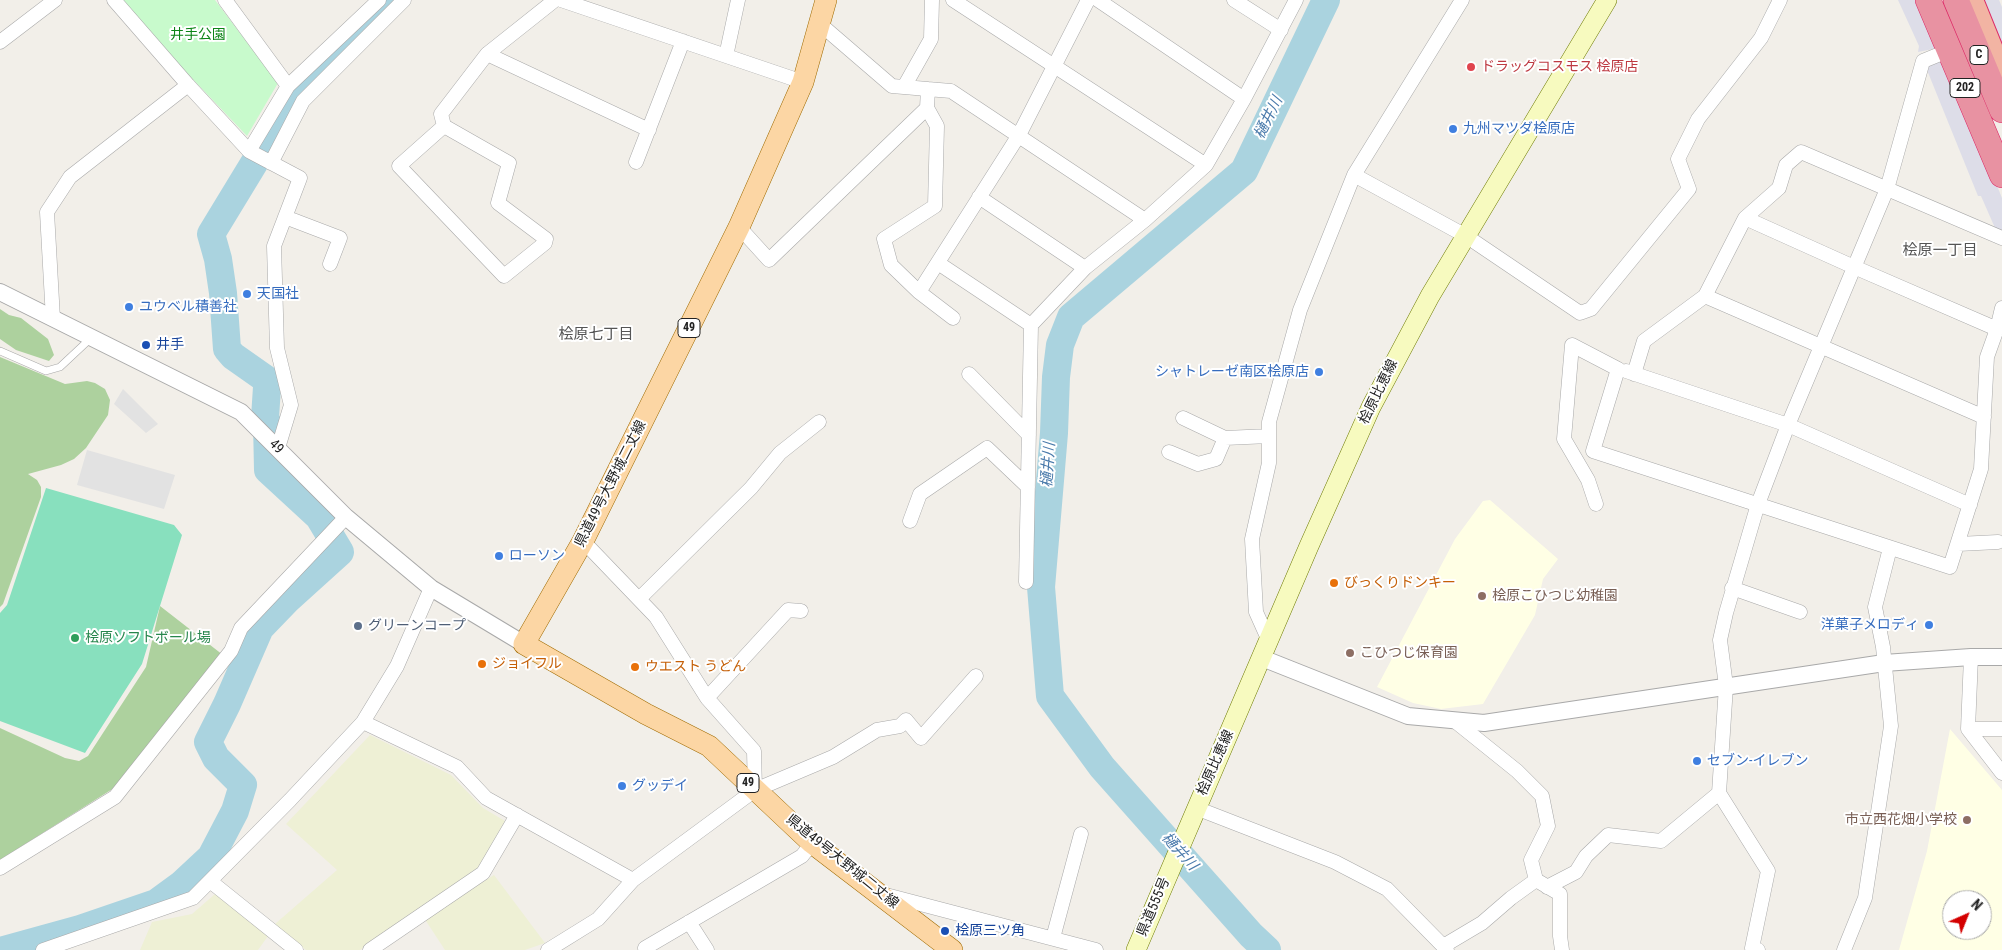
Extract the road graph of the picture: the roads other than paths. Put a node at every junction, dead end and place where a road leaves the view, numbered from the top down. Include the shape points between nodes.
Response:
1 (55, 0) edge
2 (114, 0) edge
3 (379, 0) edge
4 (404, 0) edge
5 (555, 0) edge
6 (561, 0) edge
7 (738, 0) edge
8 (826, 0) edge
9 (932, 0) edge
10 (953, 0) edge
11 (1088, 0) edge
12 (1098, 0) edge
13 (1234, 0) edge
14 (1296, 0) edge
15 (1462, 0) edge
16 (1607, 0) edge
17 (1780, 0) edge
18 (1927, 0) edge
19 (1956, 0) edge
20 (1972, 0) edge
21 (228, 1) edge
22 (820, 24) junction
23 (1281, 30) junction
24 (683, 41) junction
25 (0, 42) edge
26 (1950, 50) junction
27 (487, 54) junction
28 (726, 56) junction
29 (1054, 66) junction
30 (2002, 74) edge
31 (803, 82) junction
32 (188, 85) junction
33 (288, 86) junction
34 (904, 87) junction
35 (928, 89) junction
36 (1244, 99) junction
37 (927, 108) junction
38 (2002, 110) edge
39 (444, 126) junction
40 (649, 130) junction
41 (1018, 135) junction
42 (249, 152) junction
43 (267, 162) junction
44 (636, 162) dead end
45 (1206, 165) junction
46 (1354, 175) junction
47 (2002, 176) edge
48 (1887, 189) junction
49 (979, 197) junction
50 (286, 217) junction
51 (1745, 218) junction
52 (1144, 220) junction
53 (740, 227) junction
54 (1466, 236) junction
55 (2002, 238) edge
56 (938, 262) junction
57 (330, 264) dead end
58 (1854, 267) junction
59 (1085, 268) junction
60 (0, 292) edge
61 (919, 292) junction
62 (1705, 296) junction
63 (2002, 308) edge
64 (952, 318) dead end
65 (53, 319) junction
66 (1031, 325) junction
67 (1997, 328) junction
68 (91, 337) junction
69 (0, 346) edge
70 (1821, 346) junction
71 (0, 351) edge
72 (17, 357) junction
73 (1618, 369) junction
74 (969, 374) dead end
75 (1634, 374) junction
76 (1984, 417) junction
77 (1183, 418) dead end
78 (820, 422) dead end
79 (1788, 425) junction
80 (1029, 435) junction
81 (1269, 436) junction
82 (1224, 438) junction
83 (277, 447) junction
84 (1169, 452) dead end
85 (1028, 487) junction
86 (1596, 504) dead end
87 (1758, 504) junction
88 (1970, 505) junction
89 (346, 517) junction
90 (910, 521) dead end
91 (583, 541) junction
92 (1998, 542) dead end
93 (1958, 544) junction
94 (1890, 548) junction
95 (1026, 582) dead end
96 (431, 588) junction
97 (1732, 588) junction
98 (639, 599) junction
99 (801, 611) dead end
100 (1800, 612) dead end
101 (524, 644) junction
102 (1266, 650) junction
103 (1971, 657) junction
104 (2002, 657) edge
105 (1884, 663) junction
106 (976, 676) dead end
107 (1726, 686) junction
108 (707, 698) junction
109 (363, 722) junction
110 (1456, 722) junction
111 (1968, 729) junction
112 (2002, 729) edge
113 (2002, 774) edge
114 (755, 790) junction
115 (1719, 792) junction
116 (1196, 808) junction
117 (517, 815) junction
118 (1081, 834) dead end
119 (812, 843) junction
120 (0, 868) edge
121 (633, 880) junction
122 (210, 881) junction
123 (1542, 884) junction
124 (880, 894) junction
125 (689, 922) junction
126 (1053, 938) junction
127 (645, 948) dead end
128 (1446, 948) edge
129 (42, 950) edge
130 (296, 950) edge
131 (370, 950) edge
132 (548, 950) edge
133 (707, 950) edge
134 (952, 950) edge
135 (1096, 950) edge
136 (1136, 950) edge
137 (1562, 950) edge
138 (1758, 950) edge
139 (1844, 950) edge

1 - 25 street
2 - 32 street
3 - 33 street
4 - 43 street via 303,101
5 - 27 street
6 - 24 street
7 - 28 street
8 - 22 main road, 県道49号大野城二丈線 / 49
9 - 34 street via 931,39
10 - 29 street
11 - 29 street
12 - 36 street
13 - 23 street
14 - 23 street
15 - 46 street
16 - 54 main road, 桧原比恵線
17 - 54 street via 1761,38 1698,119 1678,159 1689,189 1591,309 1580,312
18 - 26 highway, 202
18 - 47 highway, C
19 - 38 highway, C
20 - 30 highway
21 - 33 street
22 - 31 main road, 県道49号大野城二丈線 / 49
22 - 34 street via 892,86
23 - 36 street
24 - 28 street
24 - 40 street
26 - 47 highway, 202
26 - 48 street via 1923,60
27 - 39 street via 441,114
27 - 40 street
28 - 31 street
29 - 41 street
29 - 45 street
31 - 53 main road, 県道49号大野城二丈線 / 49
32 - 42 street
32 - 65 street via 70,177 47,212
33 - 42 street
34 - 35 street
35 - 37 street
35 - 41 street via 952,92
36 - 45 street
37 - 53 street via 769,260
37 - 61 street via 938,126 935,206 884,239 891,265
39 - 39 street via 399,166 504,276 545,243 546,238 498,203 509,163
40 - 44 street
41 - 49 street
41 - 52 street
42 - 43 street
43 - 50 street via 300,178
45 - 52 street
46 - 54 street
46 - 81 street via 1300,310 1269,422
48 - 51 street via 1801,152 1786,165 1779,188
48 - 55 street
48 - 58 street
49 - 56 street
49 - 59 street
50 - 57 street via 340,238
50 - 83 street via 274,246 277,339 291,405
51 - 58 street
51 - 62 street
52 - 59 street
53 - 91 main road, 県道49号大野城二丈線 / 49
54 - 102 main road, 桧原比恵線 via 1371,407
56 - 61 street
56 - 66 street
58 - 67 street
58 - 70 street
59 - 66 street
60 - 65 street, 49 / 49
61 - 64 street
62 - 70 street
62 - 75 street via 1644,341
63 - 67 street
65 - 68 street, 49 / 49
66 - 80 street
67 - 76 street via 1987,357
68 - 72 lane via 60,367 46,371
68 - 83 street, 49 / 49 via 241,412
69 - 72 lane
70 - 76 street
70 - 79 street
71 - 72 lane
73 - 75 street
73 - 86 street via 1572,345 1564,439 1588,480
73 - 87 street via 1593,451
74 - 80 street
75 - 79 street
76 - 88 street via 1982,469
77 - 82 street
78 - 98 street via 780,453 751,488
79 - 87 street
79 - 88 street
80 - 85 street
81 - 82 street
81 - 102 street via 1270,463 1252,539 1256,612
82 - 84 street via 1216,459 1198,464
83 - 89 street, 49 / 49
85 - 90 street via 987,448 920,494
85 - 95 street
87 - 94 street
87 - 97 street
88 - 93 street
89 - 96 street, 49 / 49
89 - 120 street via 241,628 231,651 115,797
91 - 98 street
91 - 101 main road, 県道49号大野城二丈線 / 49
92 - 93 street
93 - 94 street via 1950,568
94 - 105 street via 1875,607
96 - 101 street, 49 / 49
96 - 109 street via 397,666
97 - 100 street
97 - 107 street via 1720,640
98 - 108 street via 656,617
99 - 108 street via 788,610
101 - 114 main road, 県道49号大野城二丈線 / 49 via 646,714 710,746
102 - 110 street via 1408,716
102 - 116 main road, 桧原比恵線
103 - 104 street
103 - 105 street
103 - 111 street
105 - 107 street
105 - 139 street via 1891,726 1865,898
106 - 114 street via 921,738 906,720 900,726 877,730 833,757
107 - 110 street via 1484,723
107 - 115 street
108 - 114 street via 754,751
109 - 117 street via 457,767 486,798
109 - 122 street
110 - 123 street via 1517,771 1542,796 1548,826 1531,860
111 - 112 street
111 - 113 street
114 - 119 main road, 県道49号大野城二丈線 / 49
114 - 121 street
115 - 123 street via 1660,841 1608,835 1586,856 1576,872
115 - 138 street via 1768,871 1752,948
116 - 128 street via 1335,862 1386,889
116 - 136 main road, 県道555号
117 - 121 street
117 - 131 street via 482,873
118 - 126 street
119 - 124 main road, 県道49号大野城二丈線 / 49
119 - 125 street via 802,856
121 - 132 street via 598,919
122 - 129 street via 193,898
122 - 130 street
123 - 128 street via 1511,898
123 - 137 street via 1560,894
124 - 126 street
124 - 134 main road, 県道49号大野城二丈線 / 49
125 - 127 street
125 - 133 street
126 - 135 street

